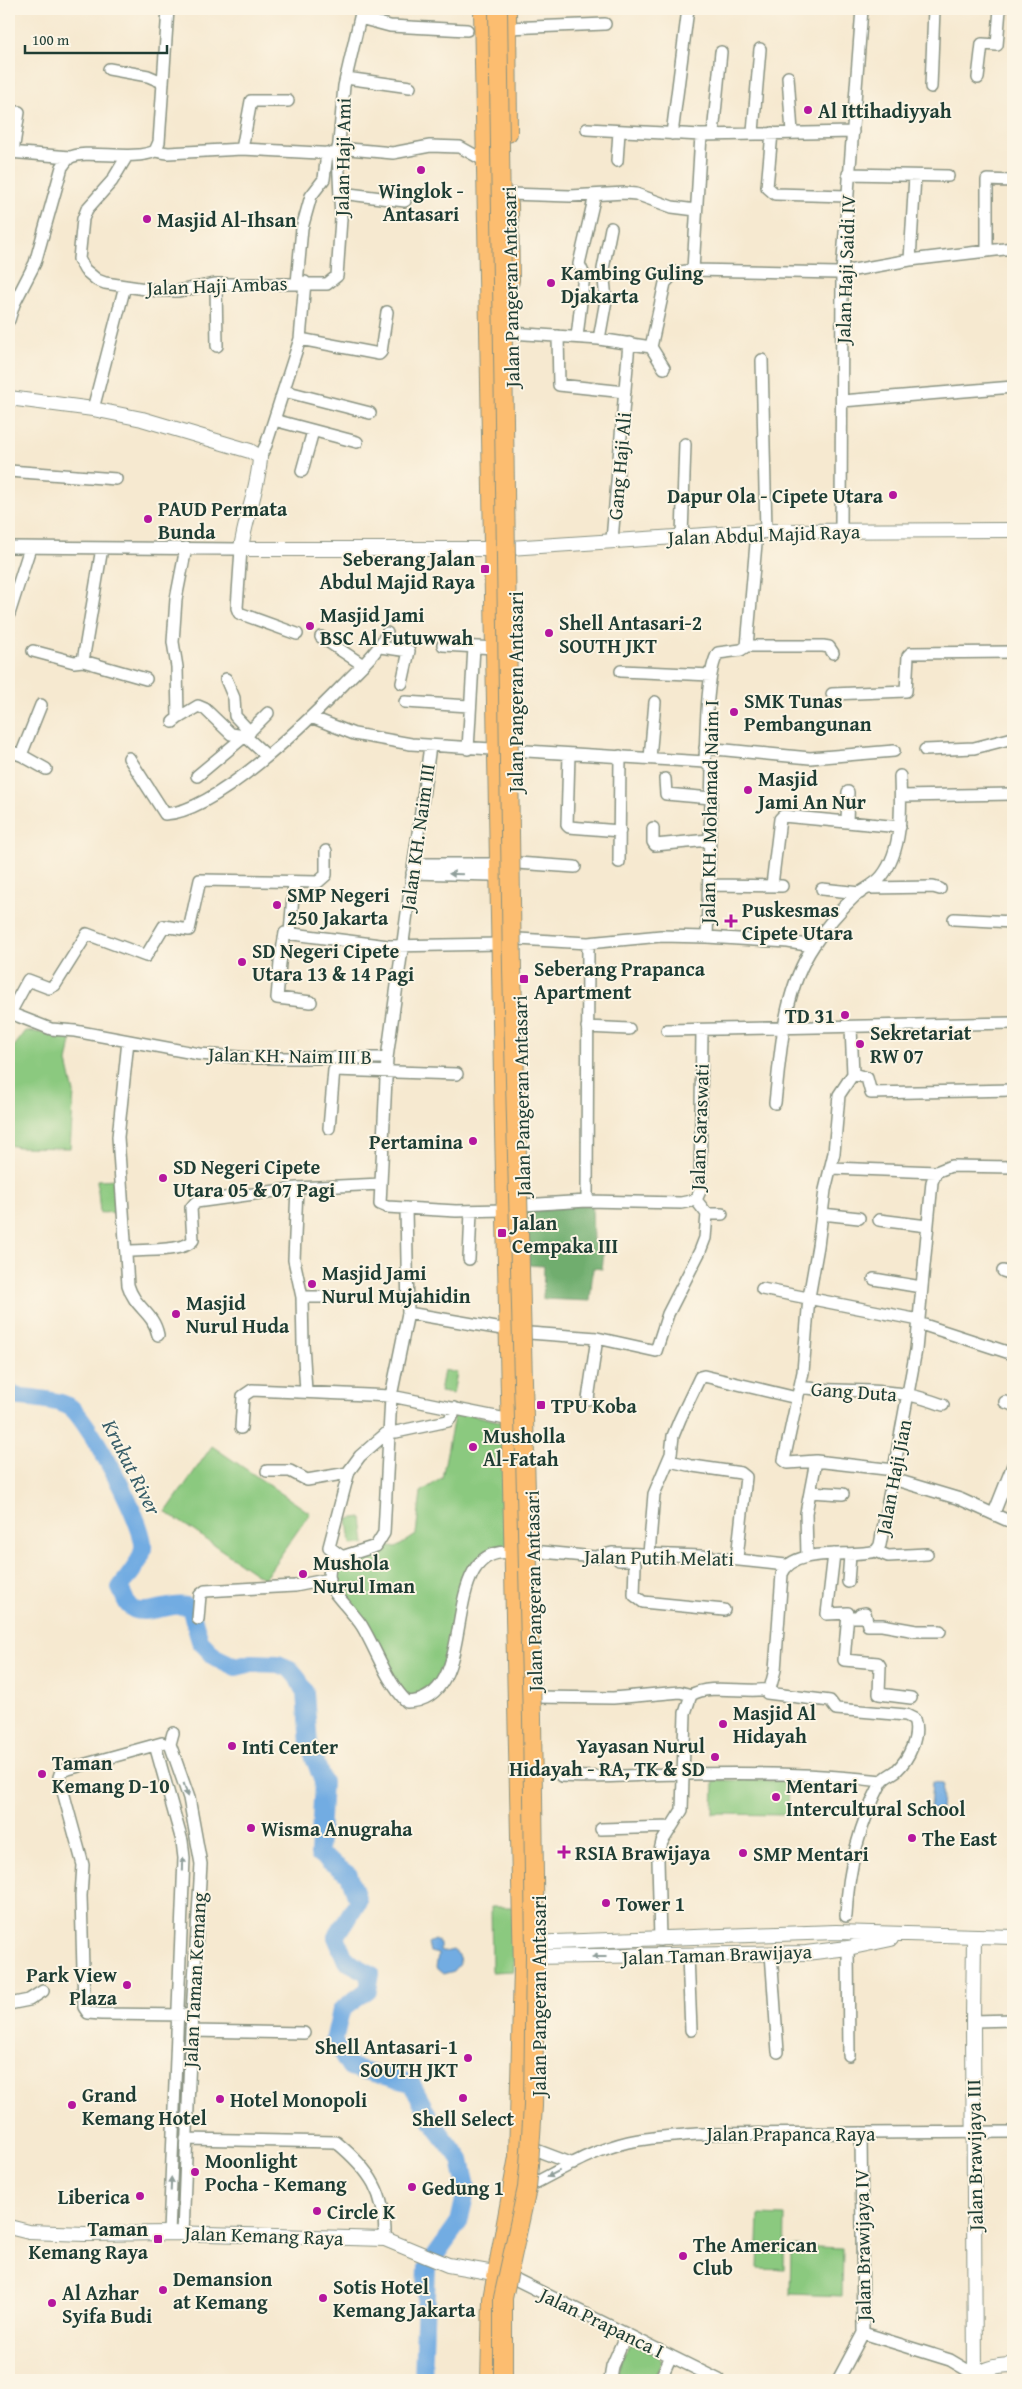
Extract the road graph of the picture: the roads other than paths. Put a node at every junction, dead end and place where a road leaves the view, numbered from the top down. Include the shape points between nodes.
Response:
1 (168, 9) edge
2 (484, 9) edge
3 (490, 9) edge
4 (498, 9) edge
5 (508, 9) edge
6 (688, 9) edge
7 (862, 9) edge
8 (934, 9) edge
9 (1000, 9) edge
10 (361, 14) edge
11 (605, 24) dead end
12 (508, 28) junction
13 (467, 30) dead end
14 (760, 49) dead end
15 (721, 52) dead end
16 (109, 69) dead end
17 (788, 77) dead end
18 (346, 78) junction
19 (978, 78) dead end
20 (162, 82) junction
21 (410, 87) dead end
22 (930, 87) dead end
23 (288, 101) dead end
24 (19, 112) dead end
25 (587, 129) dead end
26 (620, 132) junction
27 (753, 132) junction
28 (792, 132) junction
29 (853, 132) junction
30 (772, 133) junction
31 (672, 134) junction
32 (707, 135) junction
33 (242, 149) junction
34 (155, 151) junction
35 (11, 152) edge
36 (334, 152) junction
37 (127, 156) junction
38 (70, 157) junction
39 (617, 161) dead end
40 (487, 162) junction
41 (848, 174) junction
42 (915, 176) junction
43 (948, 176) dead end
44 (1013, 181) edge
45 (341, 193) junction
46 (509, 194) junction
47 (595, 195) junction
48 (847, 196) junction
49 (405, 201) dead end
50 (696, 210) junction
51 (611, 228) dead end
52 (1013, 248) edge
53 (987, 250) junction
54 (910, 260) junction
55 (693, 270) junction
56 (842, 272) junction
57 (337, 276) joint
58 (301, 283) junction
59 (216, 284) junction
60 (125, 286) junction
61 (387, 312) dead end
62 (9, 320) edge
63 (511, 333) junction
64 (558, 336) junction
65 (577, 337) junction
66 (600, 339) junction
67 (300, 340) junction
68 (629, 342) junction
69 (217, 346) dead end
70 (651, 347) junction
71 (762, 360) dead end
72 (664, 368) dead end
73 (1013, 387) edge
74 (284, 391) junction
75 (625, 392) junction
76 (9, 398) edge
77 (842, 402) junction
78 (93, 409) junction
79 (370, 413) dead end
80 (274, 420) junction
81 (314, 431) junction
82 (356, 442) dead end
83 (685, 444) dead end
84 (260, 457) junction
85 (9, 471) edge
86 (302, 471) dead end
87 (116, 479) dead end
88 (840, 530) junction
89 (1013, 530) edge
90 (761, 531) junction
91 (682, 536) junction
92 (612, 540) junction
93 (9, 547) edge
94 (514, 547) junction
95 (30, 548) junction
96 (102, 548) junction
97 (186, 548) junction
98 (241, 549) junction
99 (494, 549) junction
100 (9, 614) edge
101 (388, 633) dead end
102 (297, 634) dead end
103 (321, 637) dead end
104 (443, 645) dead end
105 (747, 646) junction
106 (380, 647) junction
107 (474, 647) junction
108 (495, 648) junction
109 (33, 651) dead end
110 (1013, 652) edge
111 (833, 653) dead end
112 (82, 662) junction
113 (363, 665) junction
114 (621, 671) dead end
115 (711, 675) junction
116 (146, 679) dead end
117 (226, 679) dead end
118 (402, 683) dead end
119 (832, 694) dead end
120 (405, 702) dead end
121 (655, 702) dead end
122 (41, 705) dead end
123 (469, 706) junction
124 (268, 713) dead end
125 (311, 717) junction
126 (248, 734) junction
127 (1013, 738) edge
128 (430, 746) junction
129 (705, 748) junction
130 (468, 749) junction
131 (506, 750) junction
132 (925, 750) dead end
133 (9, 751) edge
134 (894, 751) dead end
135 (570, 754) junction
136 (20, 755) junction
137 (267, 756) junction
138 (620, 756) junction
139 (129, 758) dead end
140 (650, 758) junction
141 (705, 762) junction
142 (46, 770) dead end
143 (197, 776) dead end
144 (900, 776) dead end
145 (666, 779) dead end
146 (848, 792) dead end
147 (1013, 794) edge
148 (901, 796) junction
149 (711, 798) junction
150 (950, 798) dead end
151 (1013, 798) edge
152 (847, 822) junction
153 (900, 827) junction
154 (653, 828) dead end
155 (620, 831) junction
156 (709, 840) junction
157 (326, 851) dead end
158 (619, 862) dead end
159 (517, 863) junction
160 (575, 868) dead end
161 (413, 869) junction
162 (499, 870) junction
163 (294, 883) junction
164 (709, 885) junction
165 (822, 889) dead end
166 (940, 889) dead end
167 (864, 890) junction
168 (954, 919) dead end
169 (1013, 922) edge
170 (290, 933) junction
171 (707, 937) junction
172 (518, 939) junction
173 (588, 943) junction
174 (500, 944) junction
175 (401, 946) junction
176 (813, 946) junction
177 (311, 1002) dead end
178 (1013, 1023) edge
179 (587, 1027) junction
180 (851, 1027) junction
181 (629, 1028) dead end
182 (783, 1029) junction
183 (667, 1030) dead end
184 (702, 1030) junction
185 (128, 1041) junction
186 (387, 1058) junction
187 (388, 1071) junction
188 (457, 1074) dead end
189 (853, 1074) junction
190 (1013, 1090) edge
191 (776, 1103) dead end
192 (329, 1128) dead end
193 (1013, 1167) edge
194 (832, 1168) junction
195 (936, 1172) junction
196 (380, 1184) junction
197 (297, 1188) junction
198 (696, 1200) junction
199 (587, 1201) junction
200 (523, 1205) junction
201 (406, 1208) junction
202 (505, 1210) junction
203 (471, 1211) junction
204 (707, 1214) junction
205 (722, 1214) dead end
206 (822, 1214) junction
207 (859, 1218) dead end
208 (879, 1220) dead end
209 (927, 1226) junction
210 (126, 1251) junction
211 (469, 1259) dead end
212 (874, 1279) dead end
213 (921, 1287) junction
214 (762, 1289) dead end
215 (302, 1297) junction
216 (334, 1297) dead end
217 (809, 1298) junction
218 (408, 1313) junction
219 (919, 1322) junction
220 (508, 1330) junction
221 (529, 1333) junction
222 (158, 1335) dead end
223 (597, 1338) junction
224 (1013, 1354) edge
225 (306, 1391) junction
226 (799, 1392) junction
227 (908, 1395) junction
228 (391, 1396) junction
229 (588, 1399) dead end
230 (943, 1405) dead end
231 (454, 1408) junction
232 (510, 1420) junction
233 (241, 1428) dead end
234 (390, 1431) junction
235 (669, 1461) junction
236 (816, 1461) junction
237 (1013, 1465) edge
238 (267, 1471) dead end
239 (348, 1472) junction
240 (893, 1475) junction
241 (810, 1492) junction
242 (844, 1494) dead end
243 (994, 1513) junction
244 (1013, 1522) edge
245 (532, 1551) junction
246 (876, 1551) junction
247 (514, 1553) junction
248 (649, 1554) junction
249 (834, 1554) junction
250 (927, 1554) dead end
251 (850, 1555) junction
252 (341, 1556) junction
253 (807, 1556) junction
254 (595, 1557) junction
255 (736, 1558) junction
256 (786, 1565) junction
257 (330, 1579) junction
258 (848, 1582) dead end
259 (724, 1610) dead end
260 (847, 1617) junction
261 (198, 1619) dead end
262 (940, 1631) dead end
263 (770, 1689) junction
264 (691, 1695) junction
265 (534, 1697) junction
266 (911, 1698) dead end
267 (155, 1745) junction
268 (684, 1774) junction
269 (561, 1776) dead end
270 (882, 1781) junction
271 (670, 1827) junction
272 (600, 1829) dead end
273 (846, 1916) dead end
274 (836, 1932) junction
275 (909, 1935) junction
276 (974, 1936) junction
277 (1013, 1937) edge
278 (660, 1940) junction
279 (848, 1948) junction
280 (531, 1950) junction
281 (771, 1953) junction
282 (688, 1956) junction
283 (43, 1991) dead end
284 (9, 2004) edge
285 (178, 2015) junction
286 (192, 2016) junction
287 (1013, 2020) edge
288 (973, 2021) junction
289 (691, 2030) dead end
290 (191, 2031) junction
291 (304, 2032) dead end
292 (778, 2052) dead end
293 (849, 2055) dead end
294 (175, 2082) junction
295 (189, 2082) junction
296 (861, 2132) junction
297 (974, 2132) junction
298 (1013, 2132) edge
299 (186, 2139) junction
300 (536, 2150) junction
301 (573, 2164) junction
302 (534, 2184) junction
303 (9, 2227) edge
304 (176, 2233) junction
305 (385, 2239) junction
306 (496, 2272) junction
307 (513, 2278) junction
308 (863, 2333) junction
309 (626, 2334) junction
310 (671, 2356) junction
311 (1013, 2365) edge
312 (976, 2379) edge
313 (490, 2380) edge
314 (497, 2380) edge
315 (503, 2380) edge
316 (509, 2380) edge
317 (610, 2380) edge
318 (660, 2380) edge
319 (719, 2380) edge
320 (838, 2380) edge

1 - 20 street
2 - 40 main road, Jalan Pangeran Antasari
3 - 314 main road, bridge via 505,988 528,1954 528,2106 520,2190 500,2286
4 - 315 main road, bridge via 512,979 535,1945 529,2165 503,2298
5 - 12 main road, Jalan Pangeran Antasari
6 - 31 street
7 - 29 street, Jalan Haji Saidi IV
8 - 22 street
9 - 19 street via 997,45 982,44
10 - 13 street via 390,26
10 - 18 street, Jalan Haji Ami
11 - 12 street
12 - 46 main road, Jalan Pangeran Antasari
14 - 27 street
15 - 32 street
16 - 20 street
17 - 28 street
18 - 21 street
18 - 36 street, Jalan Haji Ami
20 - 34 street via 159,142
23 - 33 street via 251,101
24 - 35 street
25 - 26 street
26 - 31 street
26 - 39 street
27 - 30 street
27 - 32 street
28 - 29 street
28 - 30 street
29 - 41 street, Jalan Haji Saidi IV
30 - 48 street via 767,187 770,192
31 - 32 street
32 - 50 street
33 - 34 street via 168,154
33 - 36 street
34 - 37 street via 147,155
35 - 38 street
36 - 40 street via 393,153 430,146 460,147
36 - 45 street, Jalan Haji Ami
36 - 58 street via 324,179 311,196 302,228
37 - 38 street
37 - 60 street, Jalan Haji Ambas via 112,181 87,209 79,254 81,264 90,275 105,283
38 - 62 street via 62,167 35,263
40 - 99 main road, Jalan Pangeran Antasari
41 - 42 street
41 - 48 street, Jalan Haji Saidi IV
42 - 43 street
42 - 54 street
44 - 53 street via 987,180
45 - 49 street
45 - 57 street, Jalan Haji Ami
46 - 47 street
46 - 63 main road, Jalan Pangeran Antasari
47 - 50 street via 613,192 636,194 672,207
47 - 65 street via 579,264 584,275
48 - 56 street, Jalan Haji Saidi IV
50 - 55 street
51 - 66 street via 603,270 606,300
52 - 53 street
53 - 54 street
54 - 56 street
55 - 56 street
55 - 70 street via 674,273 665,283
56 - 77 street, Jalan Haji Saidi IV
57 - 58 street, Jalan Haji Ambas via 328,284
58 - 59 street, Jalan Haji Ambas
58 - 67 street, Jalan Haji Ambas
59 - 60 street, Jalan Haji Ambas via 178,291
59 - 69 street
60 - 78 street
61 - 67 street via 379,354
63 - 64 street
63 - 94 main road, Jalan Pangeran Antasari
64 - 65 street
64 - 75 street, Gang Haji Ali via 559,385
65 - 66 street
66 - 68 street
67 - 74 street, Jalan Haji Ambas
68 - 70 street
68 - 75 street, Gang Haji Ali
70 - 72 street
71 - 90 street
73 - 77 street
74 - 79 street
74 - 80 street, Jalan Haji Ambas
75 - 92 street, Gang Haji Ali
76 - 78 street
77 - 88 street, Jalan Haji Saidi IV
78 - 84 street via 142,419 250,451
80 - 81 street
80 - 84 street, Jalan Haji Ambas
81 - 82 street
81 - 86 street
83 - 91 street
84 - 98 street
85 - 87 street
88 - 89 street, Jalan Abdul Majid Raya
88 - 90 street, Jalan Abdul Majid Raya
90 - 91 street, Jalan Abdul Majid Raya
90 - 105 street
91 - 92 street, Jalan Abdul Majid Raya
92 - 94 street, Jalan Abdul Majid Raya
93 - 95 street
94 - 99 street, Jalan Abdul Majid Raya
94 - 131 main road, Jalan Pangeran Antasari
95 - 96 street
95 - 100 street
96 - 97 street
96 - 112 street
97 - 98 street
97 - 126 street via 176,599 173,642 177,668 175,720 198,706 232,734
98 - 99 street, Jalan Abdul Majid Raya
98 - 102 street via 239,613
99 - 108 main road, Jalan Pangeran Antasari
101 - 106 street
103 - 113 street
104 - 107 street
105 - 111 street via 823,646 829,647
105 - 115 street, Jalan KH. Mohamad Naim I via 718,653
106 - 113 street
106 - 118 street via 409,651
107 - 108 street
107 - 123 street
108 - 131 main road, Jalan Pangeran Antasari
109 - 112 street
110 - 119 street via 911,652 906,691
112 - 116 street
113 - 125 street
114 - 115 street
115 - 129 street, Jalan KH. Mohamad Naim I
117 - 126 street via 234,698 234,716
120 - 123 street
121 - 140 street
122 - 136 street
123 - 130 street
124 - 126 street
125 - 128 street via 354,734
125 - 137 street
126 - 137 street
126 - 143 street
127 - 132 street via 974,748
128 - 130 street, Jalan KH. Naim III
128 - 161 street, Jalan KH. Naim III
129 - 134 street via 810,758
129 - 141 street, Jalan KH. Mohamad Naim I
130 - 131 street, Jalan KH. Naim III
131 - 135 street, Jalan KH. Naim III
131 - 159 main road, Jalan Pangeran Antasari
131 - 162 main road, Jalan Pangeran Antasari
133 - 136 street
135 - 138 street, Jalan KH. Naim III
135 - 155 street via 566,825
136 - 142 street
137 - 139 street via 200,803 165,814
138 - 140 street, Jalan KH. Naim III
138 - 155 street
140 - 141 street, Jalan KH. Naim III
141 - 149 street, Jalan KH. Mohamad Naim I via 712,769
144 - 148 street
145 - 149 street via 666,794
146 - 152 street
147 - 148 street
148 - 153 street
149 - 156 street, Jalan KH. Mohamad Naim I
150 - 151 street
152 - 153 street
152 - 164 street via 781,817 777,886
153 - 167 street via 885,872
154 - 156 street via 655,845
155 - 158 street
156 - 164 street, Jalan KH. Mohamad Naim I
157 - 163 street via 323,880
159 - 160 street
159 - 172 main road, Jalan Pangeran Antasari
162 -> 161 street via 491,875
161 - 162 street via 490,864
161 - 175 street, Jalan KH. Naim III
162 - 174 main road, Jalan Pangeran Antasari
163 - 170 street
163 - 185 street, Jalan KH. Naim III B via 202,878 189,930 164,926 146,956 87,934 55,985 49,988 28,980 11,1010 11,1015 51,1030
164 - 171 street, Jalan KH. Mohamad Naim I
165 - 167 street
166 - 167 street
167 - 176 street via 849,902
168 - 169 street
170 - 175 street
170 - 177 street via 283,936 277,998
171 - 173 street via 661,936
171 - 176 street
172 - 173 street
172 - 200 main road, Jalan Pangeran Antasari
173 - 179 street
174 - 175 street
174 - 202 main road, Jalan Pangeran Antasari
175 - 186 street, Jalan KH. Naim III
176 - 182 street via 793,988
178 - 180 street
179 - 181 street
179 - 199 street
180 - 182 street
180 - 189 street
182 - 184 street
182 - 191 street
183 - 184 street
184 - 198 street, Jalan Saraswati via 700,1191
185 - 186 street, Jalan KH. Naim III B via 226,1057
185 - 210 street via 118,1137
186 - 187 street, Jalan KH. Naim III
187 - 188 street
187 - 192 street via 333,1070
187 - 196 street, Jalan KH. Naim III
189 - 190 street via 867,1078 869,1091 873,1093
189 - 194 street via 839,1094
193 - 195 street via 951,1166
194 - 195 street
194 - 206 street via 824,1190
195 - 209 street, Jalan Haji Jian
196 - 197 street
196 - 201 street, Jalan KH. Naim III via 380,1204
197 - 210 street via 196,1202 191,1208 191,1243 182,1247
197 - 215 street via 295,1266
198 - 199 street, Jalan Saraswati
198 - 204 street
199 - 200 street, Jalan Saraswati
200 - 221 main road, Jalan Pangeran Antasari
201 - 203 street
201 - 218 street
202 - 203 street
202 - 220 main road, Jalan Pangeran Antasari
203 - 211 street
204 - 205 street
204 - 223 street via 705,1238 668,1314 656,1351
206 - 207 street
206 - 217 street
208 - 209 street
209 - 213 street, Jalan Haji Jian
210 - 222 street via 130,1293 138,1306 153,1319
212 - 213 street
213 - 219 street, Jalan Haji Jian
214 - 217 street
215 - 216 street
215 - 225 street
217 - 219 street
217 - 226 street
218 - 220 street
218 - 228 street
219 - 224 street
219 - 227 street, Jalan Haji Jian
220 - 232 main road, Jalan Pangeran Antasari
221 - 223 street
221 - 245 main road, Jalan Pangeran Antasari
223 - 229 street
225 - 228 street
225 - 233 street via 248,1392 243,1396
226 - 227 street, Gang Duta via 854,1391
226 - 235 street, Gang Duta via 700,1377 673,1436
226 - 236 street via 784,1462
227 - 230 street, Gang Duta
227 - 240 street, Jalan Haji Jian
228 - 231 street
228 - 234 street
231 - 232 street
231 - 234 street via 448,1421
232 - 247 main road, Jalan Pangeran Antasari
234 - 239 street via 360,1456
234 - 252 street via 384,1533 376,1546
235 - 248 street via 654,1494
235 - 255 street via 741,1473 746,1477
236 - 240 street
236 - 241 street
237 - 243 street
238 - 239 street via 290,1471 306,1480
239 - 252 street via 335,1529 328,1544
240 - 243 street
240 - 246 street, Jalan Haji Jian via 880,1545
241 - 242 street
241 - 253 street via 806,1512
243 - 244 street
245 - 254 street, Jalan Putih Melati
245 - 265 main road, Jalan Pangeran Antasari
246 - 250 street via 888,1556
246 - 251 street, Jalan Haji Jian
247 - 257 street via 485,1557 469,1576 454,1656 437,1688 416,1702 407,1702 401,1696 362,1626 332,1588
247 - 280 main road, Jalan Pangeran Antasari via 518,1816
248 - 254 street, Jalan Putih Melati via 612,1553
248 - 255 street, Jalan Putih Melati
249 - 251 street, Jalan Haji Jian
249 - 253 street, Jalan Haji Jian
249 - 260 street via 827,1614 848,1613
251 - 258 street
252 - 257 street via 332,1560
253 - 256 street, Jalan Haji Jian
254 - 259 street via 631,1560 635,1564 634,1595 643,1602
255 - 256 street, Jalan Putih Melati
256 - 263 street via 782,1574 775,1670
257 - 261 street via 295,1586 205,1590 200,1595
260 - 262 street via 860,1617 865,1613 868,1625
260 - 266 street via 844,1660 878,1663 879,1694
263 - 264 street via 757,1692 706,1690
263 - 270 street via 767,1693 827,1700 836,1709 891,1713 914,1719 917,1725 909,1756
264 - 265 street via 680,1692 613,1698
264 - 268 street via 685,1713
265 - 280 main road, Jalan Pangeran Antasari
285 -> 267 street, Jalan Taman Kemang via 184,1858
267 - 285 street via 61,1772 59,1777 83,1865 84,2007 88,2013
267 -> 286 street, Jalan Taman Kemang via 172,1737 200,1855
268 - 269 street
268 - 270 street via 832,1775
268 - 271 street via 682,1810
270 - 273 street via 855,1850 848,1878
271 - 272 street
271 - 278 street via 658,1859
274 - 275 street, Jalan Taman Brawijaya
274 - 278 street, Jalan Taman Brawijaya
274 - 279 street
275 - 276 street, Jalan Taman Brawijaya
275 - 279 street, Jalan Taman Brawijaya
276 - 277 street, Jalan Taman Brawijaya
276 - 288 street, Jalan Brawijaya III
278 - 280 street, Jalan Taman Brawijaya
279 - 281 street, Jalan Taman Brawijaya
279 - 293 street
282 -> 280 street, Jalan Taman Brawijaya
280 - 300 main road, Jalan Pangeran Antasari
280 - 306 main road, Jalan Pangeran Antasari via 518,2157
281 - 282 street, Jalan Taman Brawijaya
281 - 292 street
282 - 289 street
283 - 284 street via 30,2000
285 - 286 street
285 - 294 street, Jalan Taman Kemang
286 - 290 street, Jalan Taman Kemang
287 - 288 street
288 - 297 street, Jalan Brawijaya III
290 - 291 street
290 - 295 street, Jalan Taman Kemang
294 - 295 street
304 -> 294 street, Jalan Taman Kemang
295 - 299 street, Jalan Taman Kemang
296 - 297 street, Jalan Prapanca Raya
296 - 301 street, Jalan Prapanca Raya via 662,2137 628,2142
296 - 308 street, Jalan Brawijaya IV
297 - 298 street, Jalan Prapanca Raya
297 - 312 street, Jalan Brawijaya III
299 - 304 street, Jalan Taman Kemang
299 - 305 street via 336,2142 366,2169 376,2183 384,2216
300 - 301 street
300 - 302 main road, Jalan Pangeran Antasari
301 -> 302 street, Jalan Prapanca Raya
302 - 307 main road
303 - 304 street, Jalan Kemang Raya via 29,2232 66,2234
304 - 305 street, Jalan Kemang Raya
305 - 306 street, Jalan Kemang Raya via 448,2265
306 - 307 street, Jalan Kemang Raya
306 - 313 main road
307 - 309 street, Jalan Prapanca I
307 - 316 main road via 508,2301
308 - 312 street via 950,2360
308 - 320 street, Jalan Brawijaya IV
309 - 310 street, Jalan Prapanca I
309 - 317 street via 612,2366
310 - 318 street
310 - 319 street, Jalan Prapanca I
311 - 312 street via 992,2367

